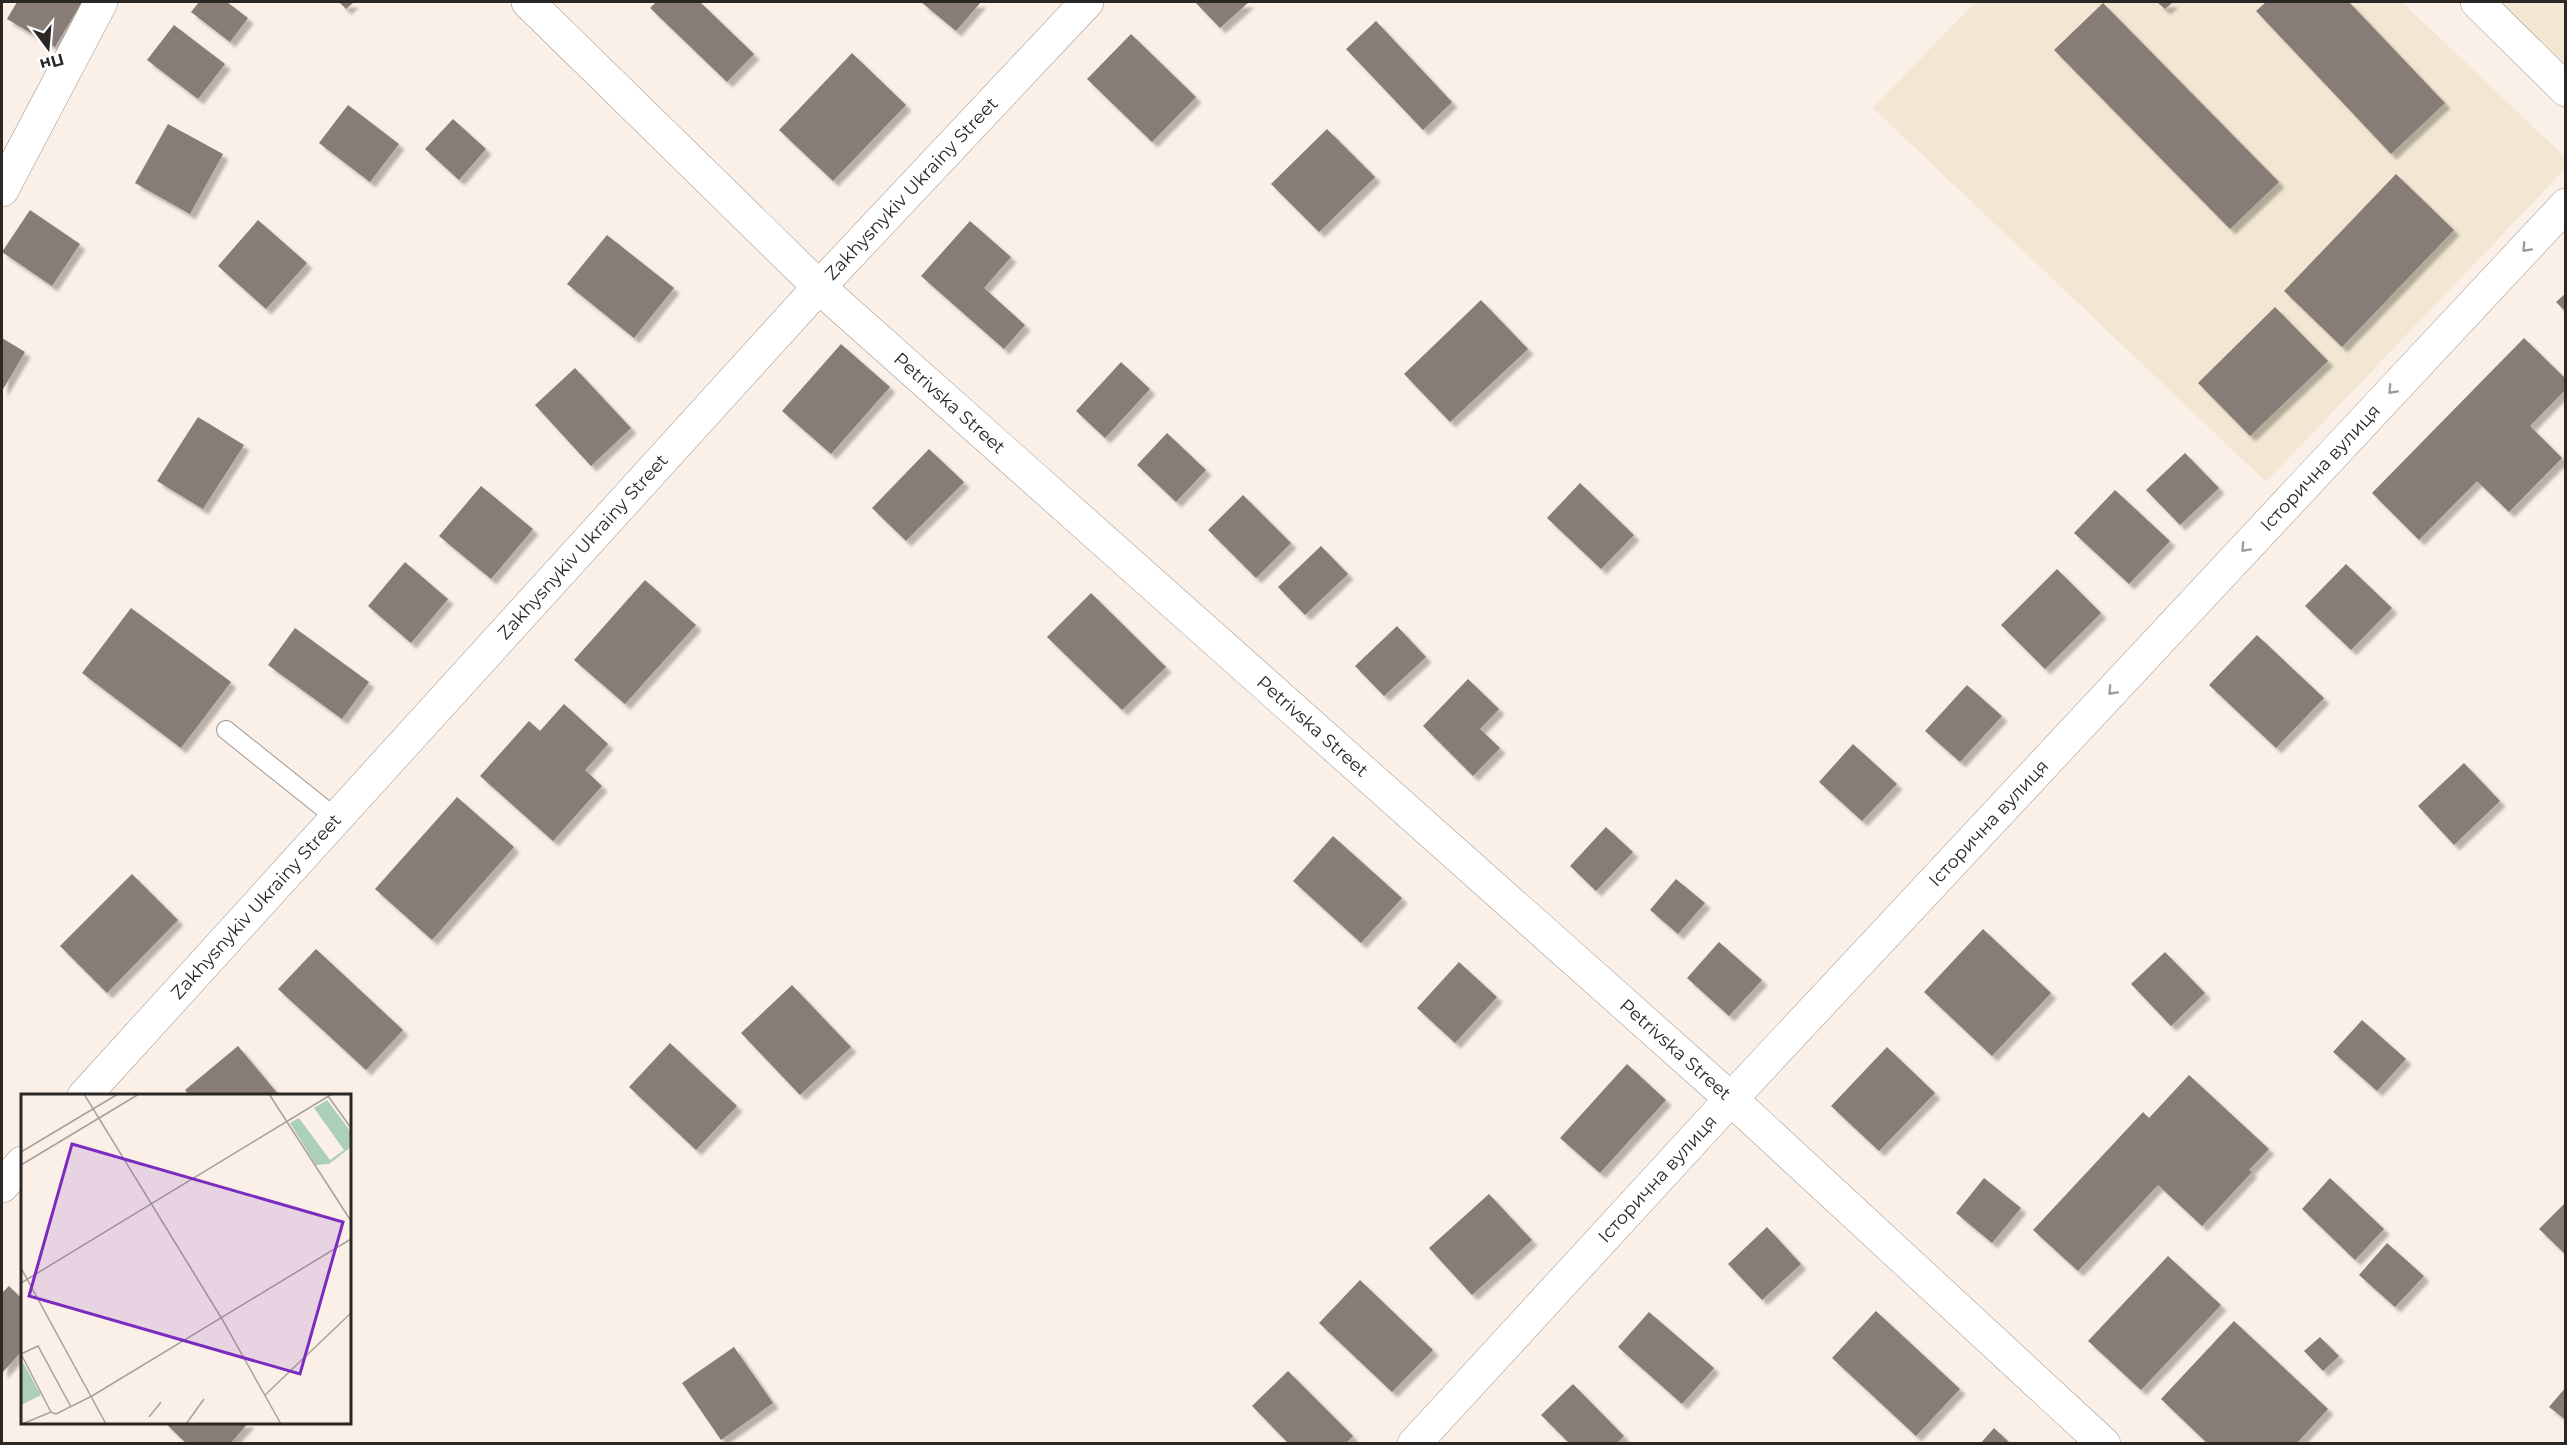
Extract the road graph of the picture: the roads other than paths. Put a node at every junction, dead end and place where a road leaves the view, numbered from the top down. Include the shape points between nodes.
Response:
1 (101, 2) edge
2 (528, 2) edge
3 (1087, 2) edge
4 (2477, 2) edge
5 (2565, 90) edge
6 (2, 190) edge
7 (2565, 205) edge
8 (819, 287) junction
9 (226, 730) dead end
10 (336, 818) junction
11 (85, 1094) edge
12 (1731, 1099) junction
13 (21, 1163) edge
14 (2, 1186) edge
15 (1414, 1443) edge
16 (2104, 1443) edge

1 - 6 street
2 - 8 street, Petrivska Street
3 - 8 street, Zakhysnykiv Ukrainy Street
4 - 5 street
7 -> 12 street, Історична вулиця
8 - 10 street, Zakhysnykiv Ukrainy Street
8 - 12 street, Petrivska Street
9 - 10 lane
10 - 11 street, Zakhysnykiv Ukrainy Street
12 - 15 street, Історична вулиця
12 - 16 street, Petrivska Street
13 - 14 street

